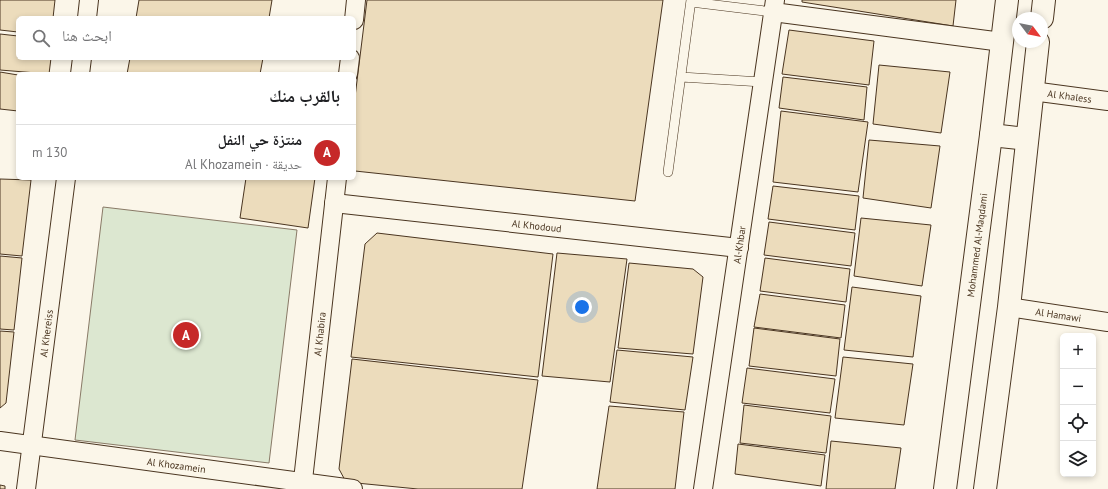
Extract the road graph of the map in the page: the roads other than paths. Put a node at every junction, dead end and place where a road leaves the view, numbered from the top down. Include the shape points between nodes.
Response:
1 (89, 0) edge
2 (356, 0) edge
3 (1007, 0) edge
4 (1044, 0) edge
5 (691, 1) edge
6 (774, 6) edge
7 (1043, 12) edge
8 (87, 16) edge
9 (354, 16) edge
10 (1002, 42) junction
11 (1037, 48) edge
12 (82, 60) edge
13 (350, 60) edge
14 (80, 72) edge
15 (348, 72) edge
16 (681, 77) junction
17 (762, 82) junction
18 (1032, 91) junction
19 (1108, 101) edge
20 (991, 135) junction
21 (1027, 139) junction
22 (668, 172) dead end
23 (66, 180) edge
24 (337, 180) edge
25 (334, 203) junction
26 (739, 248) junction
27 (1009, 307) junction
28 (1108, 322) edge
29 (0, 441) edge
30 (32, 445) junction
31 (302, 486) edge
32 (26, 489) edge
33 (353, 489) edge
34 (703, 489) edge
35 (945, 489) edge
36 (984, 489) edge

1 - 8 street
2 - 9 street
3 - 10 street, Mohammed Al-Maqdami
4 - 7 street
5 - 6 lane
5 - 16 lane
6 - 10 street
6 - 17 street, Al-Khbar
10 - 20 street, Mohammed Al-Maqdami
11 - 18 street
12 - 14 street
13 - 15 street
16 - 17 lane
16 - 22 lane
17 - 26 street, Al-Khbar
18 - 19 street, Al Khaless
18 - 21 street
20 - 21 street
20 - 35 street, Mohammed Al-Maqdami
21 - 27 street
23 - 30 street, Al Khereiss
24 - 25 street, Al Khabira
25 - 26 street, Al Khodoud
25 - 31 street, Al Khabira
26 - 34 street, Al-Khbar
27 - 28 street, Al Hamawi
27 - 36 street
29 - 30 street, Al Khozamein
30 - 31 street, Al Khozamein
30 - 32 street, Al Khereiss
31 - 33 street, Al Khozamein

